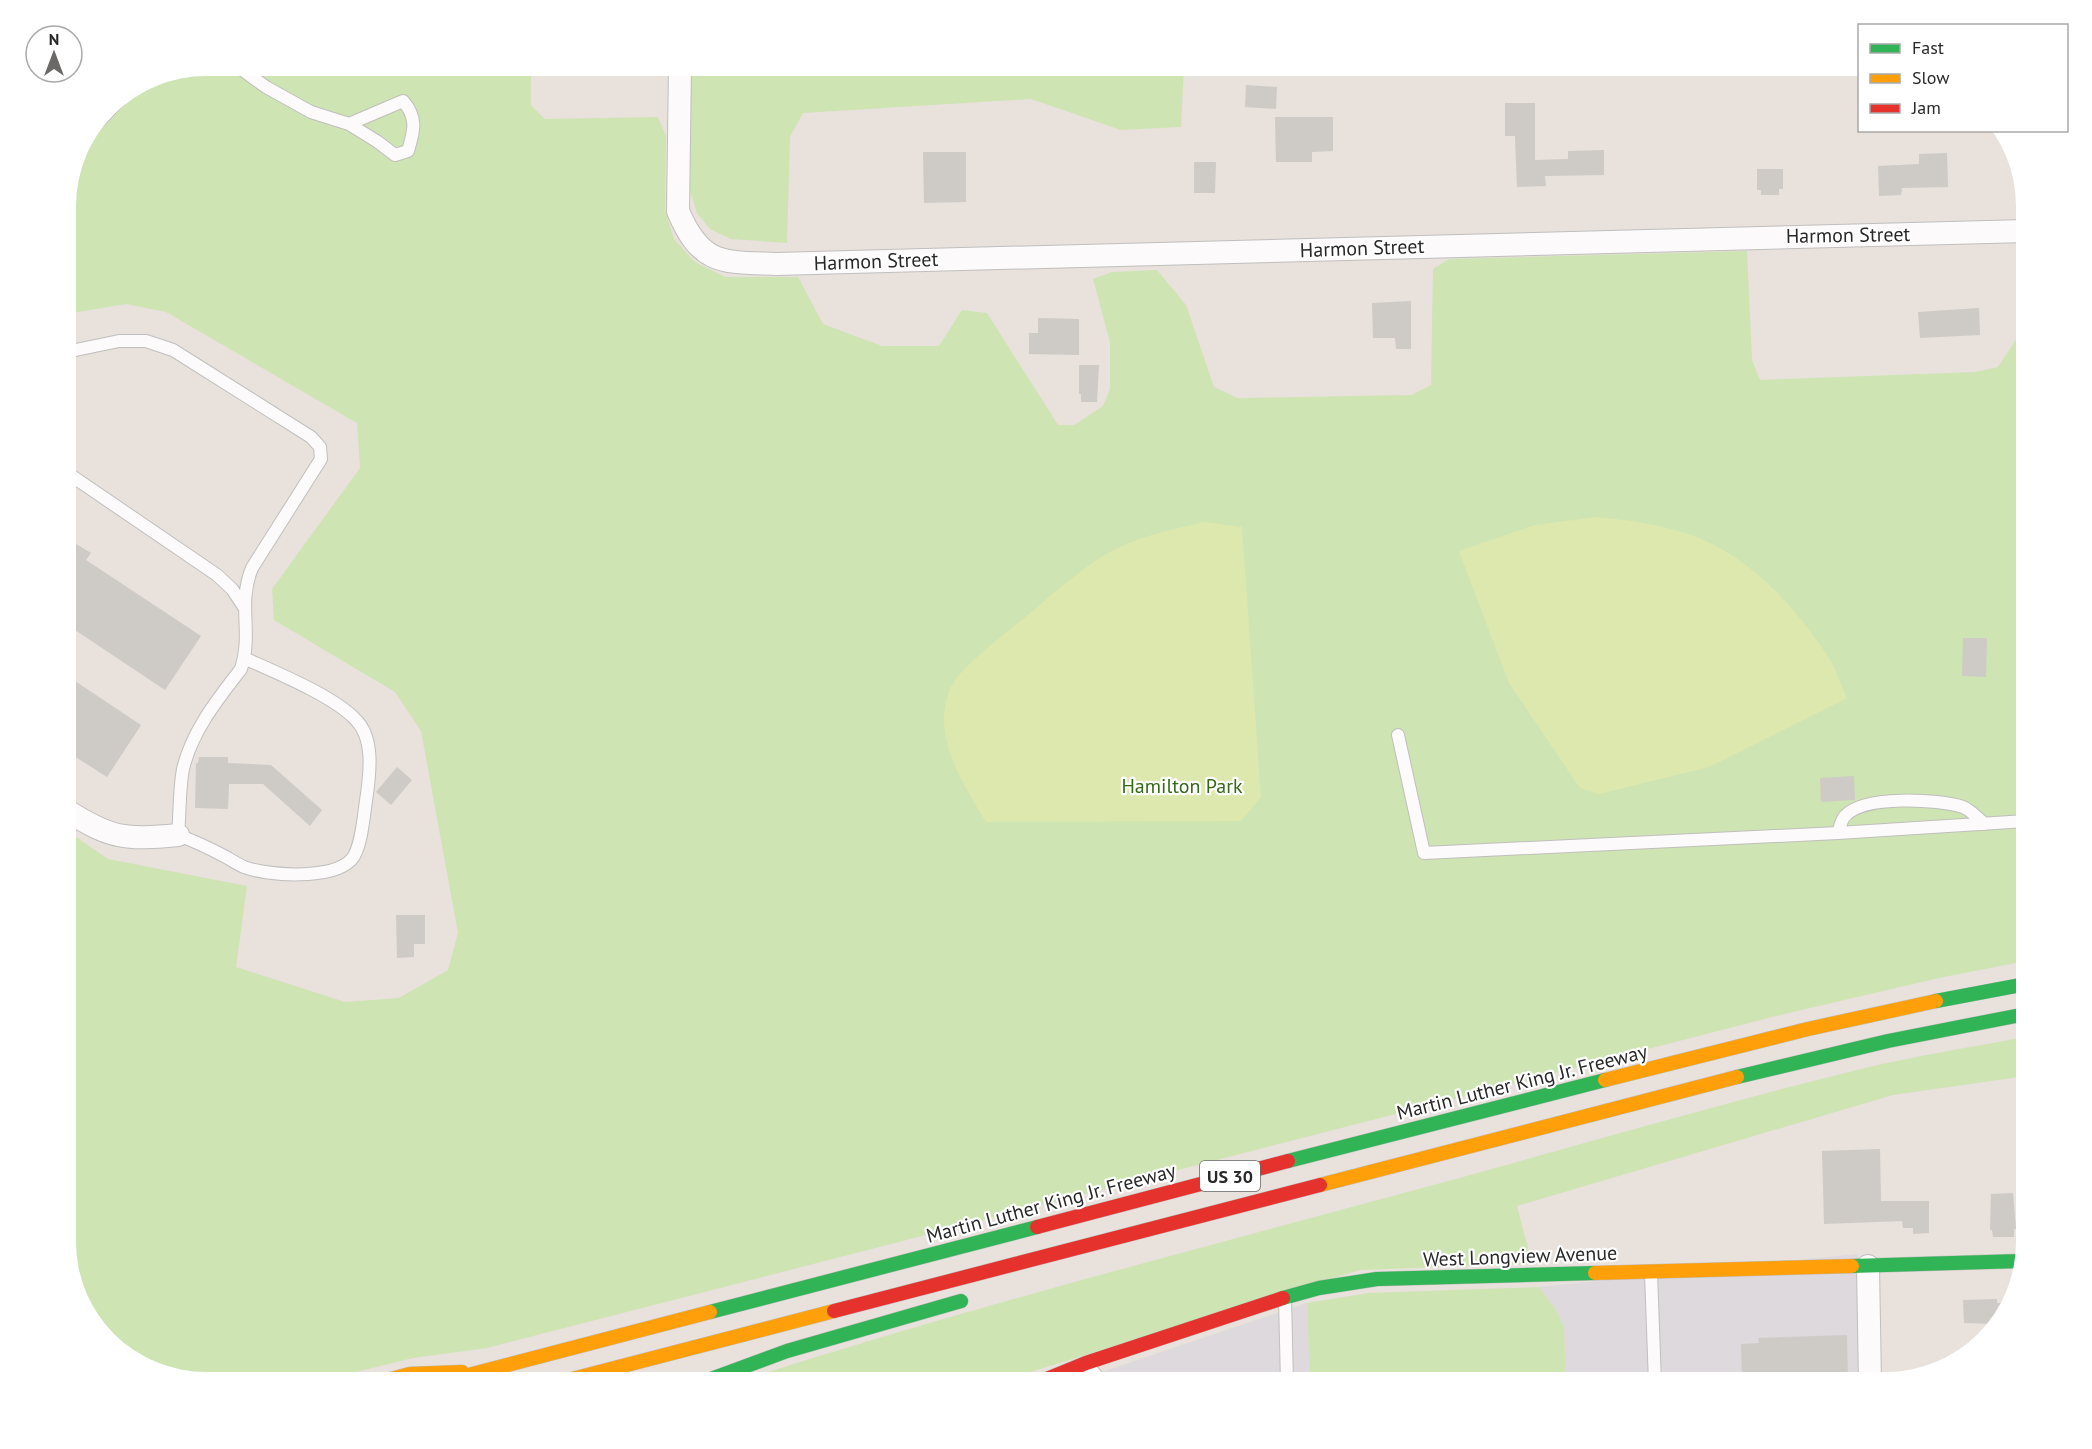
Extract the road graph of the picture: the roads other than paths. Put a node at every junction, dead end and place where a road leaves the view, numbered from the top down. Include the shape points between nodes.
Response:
1 (251, 76) edge
2 (680, 76) edge
3 (349, 124) junction
4 (2016, 231) edge
5 (77, 349) edge
6 (77, 480) edge
7 (244, 607) junction
8 (244, 658) junction
9 (1398, 735) dead end
10 (77, 817) edge
11 (2016, 822) edge
12 (1985, 824) junction
13 (1838, 833) junction
14 (178, 835) junction
15 (2016, 986) edge
16 (2016, 1016) edge
17 (1603, 1113) junction
18 (1424, 1173) dead end
19 (2014, 1261) edge
20 (1868, 1266) junction
21 (1651, 1272) junction
22 (979, 1296) dead end
23 (1285, 1297) junction
24 (1086, 1363) junction
25 (482, 1372) edge
26 (599, 1372) edge
27 (730, 1372) edge
28 (1064, 1372) edge
29 (1094, 1372) edge
30 (1287, 1372) edge
31 (1655, 1372) edge
32 (1870, 1372) edge

1 - 3 lane via 311,112
2 - 4 street, Harmon Street via 678,211 701,250 730,263
3 - 3 lane via 403,101 412,111 414,131 408,151 395,155
5 - 7 lane via 119,341 146,341 173,350 311,437 320,447 321,459 252,568
6 - 7 lane via 217,575
7 - 8 lane
8 - 14 lane via 241,669 199,727 189,749 180,790
8 - 14 lane via 334,703 356,718 363,729 369,753 368,785 358,847 352,860 325,872 285,874 244,867
9 - 13 lane via 1424,853
10 - 14 street via 110,834 140,838
11 - 12 lane
12 - 13 lane
12 - 13 lane via 1965,808 1922,801 1890,802 1866,805 1851,812 1844,817
15 - 25 main road, Martin Luther King Jr. Freeway / US 30 via 1770,1038
16 - 17 main road, US 30 via 1858,1049
17 - 18 main road
17 - 26 main road, US 30
19 - 20 main road, West Longview Avenue
20 - 21 main road, West Longview Avenue
20 - 32 street
21 - 23 main road, West Longview Avenue via 1377,1280 1311,1289
21 - 31 lane
22 - 27 main road via 787,1351
23 - 24 main road, West Longview Avenue
23 - 30 lane
24 - 28 main road, West Longview Avenue
24 - 29 lane

